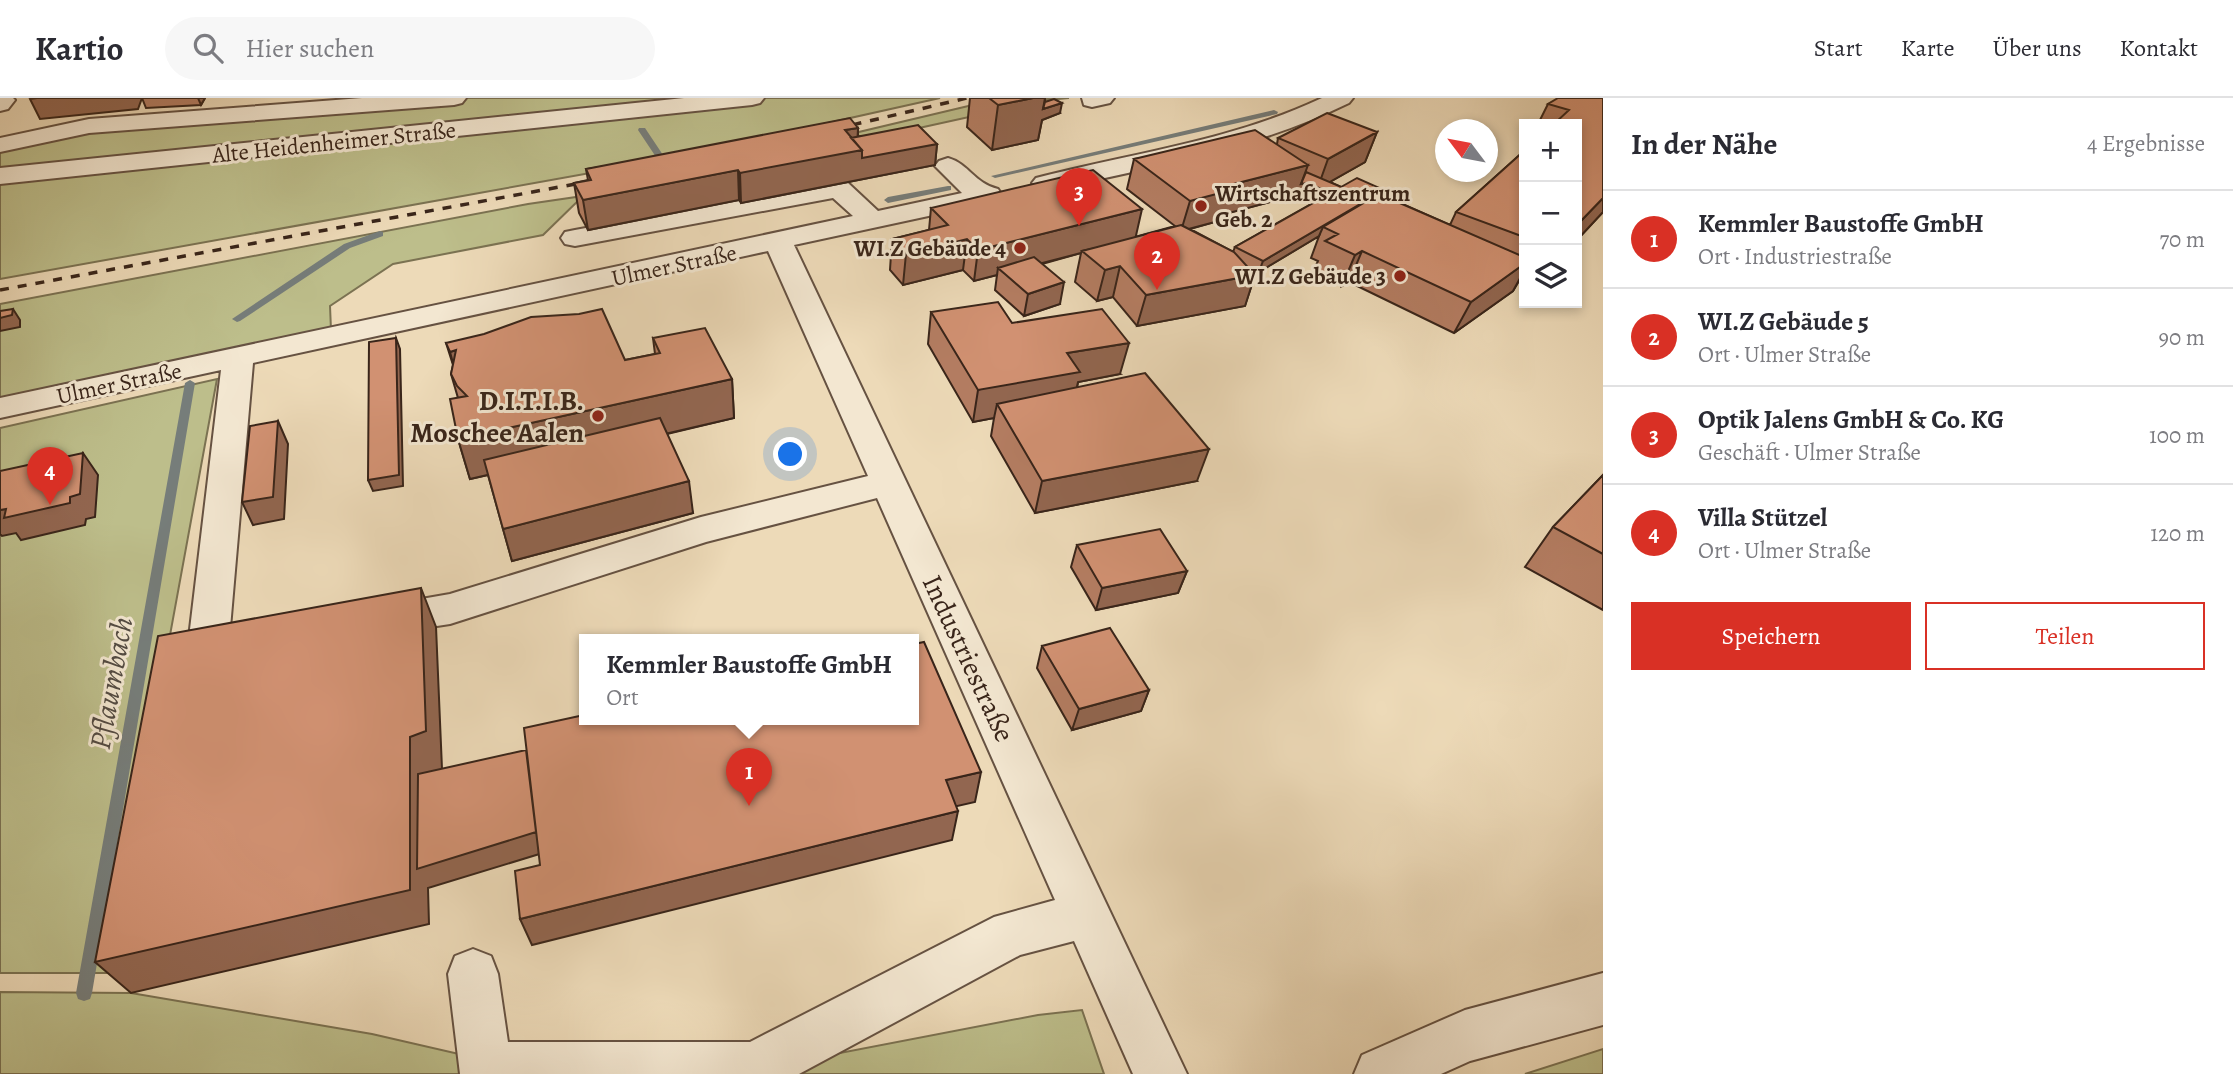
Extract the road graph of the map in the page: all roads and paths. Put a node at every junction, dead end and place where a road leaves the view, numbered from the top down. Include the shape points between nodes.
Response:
1 (454, 98) edge
2 (752, 98) edge
3 (1287, 98) edge
4 (1329, 104) edge
5 (0, 145) edge
6 (948, 166) dead end
7 (0, 176) edge
8 (1005, 192) junction
9 (874, 221) junction
10 (575, 238) dead end
11 (778, 242) junction
12 (238, 358) junction
13 (0, 408) edge
14 (889, 483) junction
15 (342, 626) edge
16 (275, 636) edge
17 (1087, 915) junction
18 (473, 974) dead end
19 (1603, 999) edge
20 (1160, 1074) edge
21 (1381, 1074) edge

1 - 5 street via 89,126
2 - 7 street, Alte Heidenheimer Straße
3 - 4 street
4 - 8 street, Ulmer Straße via 1213,145
6 - 8 street
8 - 9 street, Ulmer Straße
9 - 10 street via 839,189
9 - 11 street, Ulmer Straße
11 - 12 street, Ulmer Straße
11 - 14 street, Industriestraße
12 - 13 street, Ulmer Straße
12 - 16 street via 208,646
14 - 15 street via 701,530 450,609
14 - 17 street, Industriestraße
17 - 18 street via 1011,934 754,1069 485,1069
17 - 20 street, Industriestraße
19 - 21 street via 1465,1036

